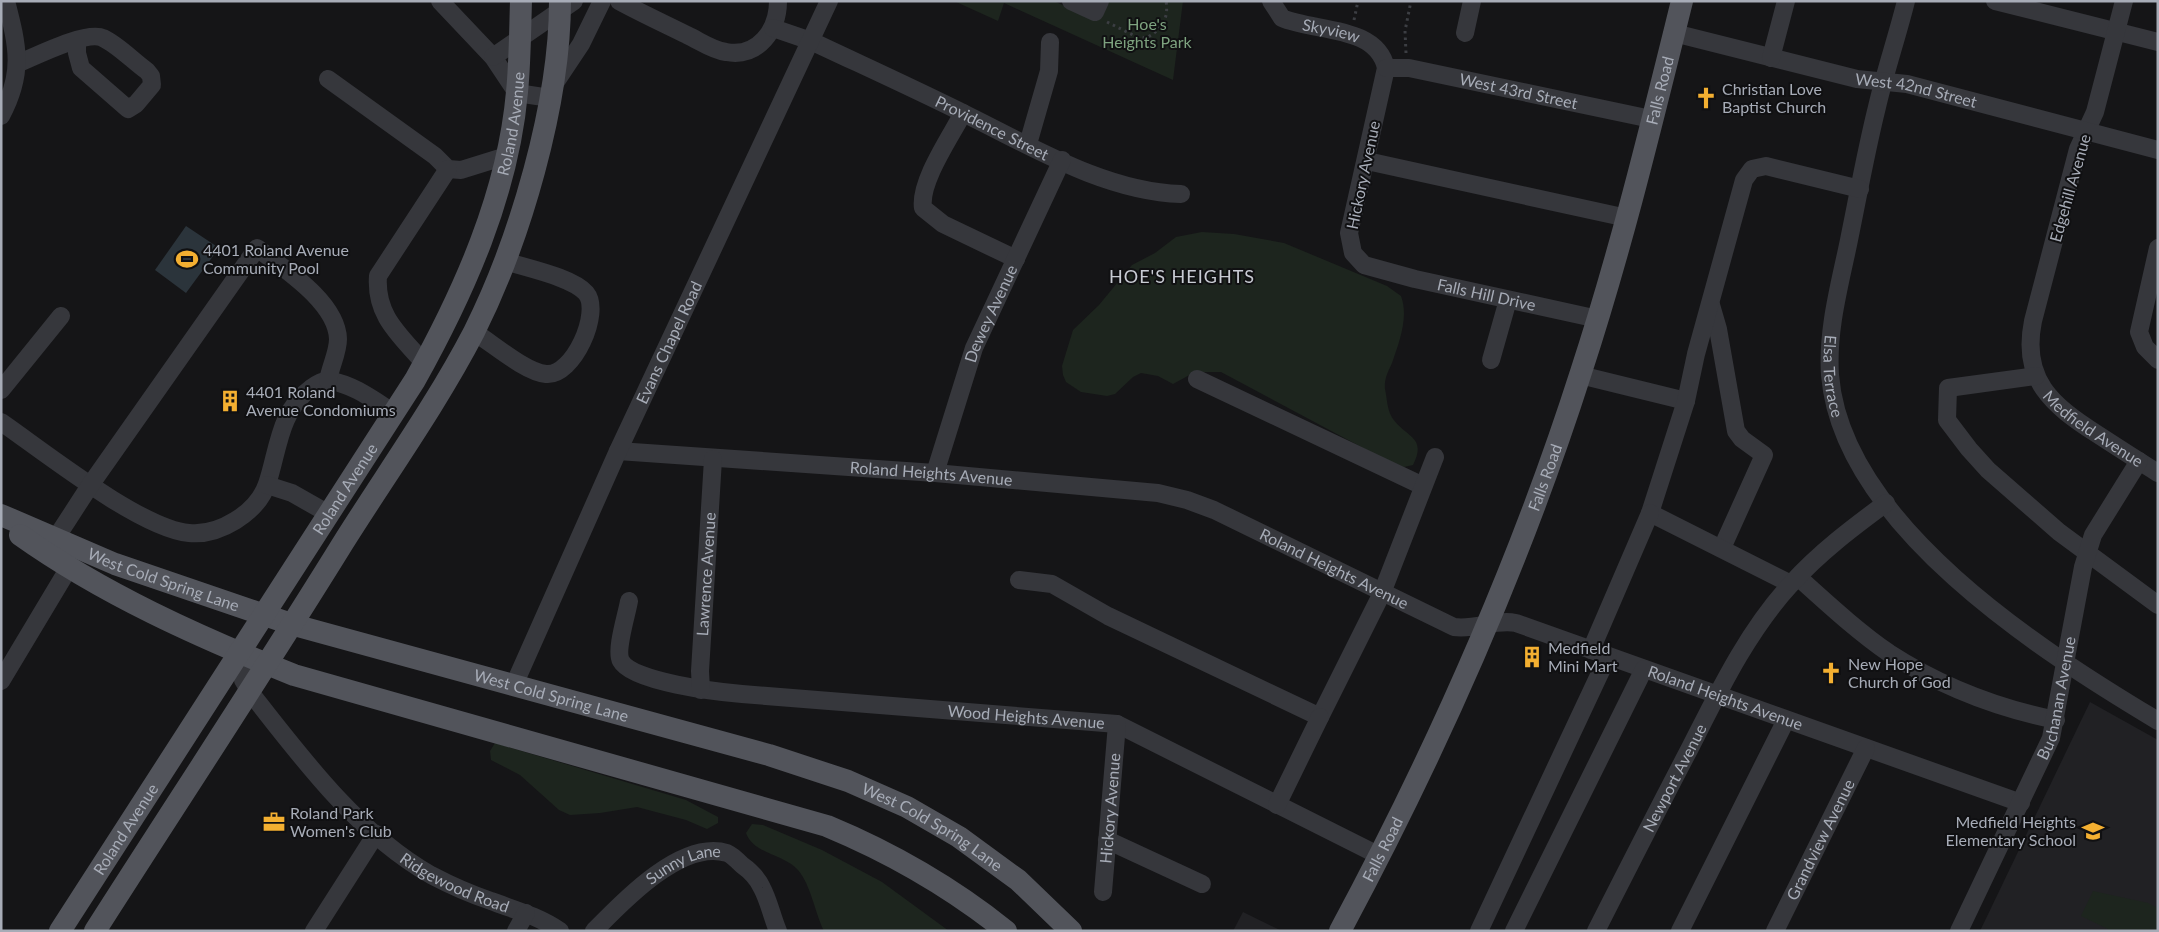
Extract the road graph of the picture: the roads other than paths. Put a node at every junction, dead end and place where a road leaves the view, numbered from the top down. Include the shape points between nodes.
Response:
1 (6, 1) edge
2 (440, 1) edge
3 (521, 1) edge
4 (602, 1) edge
5 (619, 1) edge
6 (778, 1) edge
7 (830, 1) edge
8 (1070, 1) edge
9 (1270, 1) edge
10 (1472, 1) edge
11 (1682, 1) edge
12 (1786, 1) edge
13 (1906, 1) edge
14 (1995, 1) edge
15 (2124, 1) edge
16 (565, 5) edge
17 (1097, 7) edge
18 (2044, 7) edge
19 (773, 28) junction
20 (2116, 32) junction
21 (1465, 33) dead end
22 (1674, 33) junction
23 (77, 40) junction
24 (519, 40) junction
25 (811, 41) junction
26 (1050, 42) dead end
27 (2158, 42) edge
28 (494, 57) junction
29 (1771, 58) junction
30 (17, 64) junction
31 (1386, 68) junction
32 (328, 79) dead end
33 (1884, 82) junction
34 (551, 92) junction
35 (517, 93) junction
36 (963, 113) junction
37 (1, 116) edge
38 (1651, 119) junction
39 (2086, 131) junction
40 (1028, 144) junction
41 (2158, 150) edge
42 (506, 156) junction
43 (1062, 160) junction
44 (1367, 161) junction
45 (448, 169) junction
46 (1860, 189) junction
47 (1181, 194) dead end
48 (1627, 218) junction
49 (2158, 248) edge
50 (1016, 259) junction
51 (505, 261) junction
52 (1376, 269) joint
53 (1508, 300) junction
54 (1711, 304) junction
55 (61, 316) dead end
56 (1598, 320) junction
57 (474, 332) junction
58 (1491, 360) dead end
59 (2158, 360) edge
60 (424, 363) junction
61 (1580, 374) junction
62 (2036, 376) junction
63 (1197, 379) dead end
64 (328, 381) junction
65 (1, 390) edge
66 (1686, 401) junction
67 (394, 413) junction
68 (1, 422) edge
69 (618, 451) junction
70 (1435, 457) dead end
71 (713, 459) junction
72 (2139, 461) junction
73 (935, 473) junction
74 (2158, 473) edge
75 (91, 484) junction
76 (267, 485) junction
77 (1423, 486) junction
78 (1886, 503) junction
79 (1650, 513) junction
80 (329, 514) junction
81 (1, 515) edge
82 (1, 521) edge
83 (56, 538) junction
84 (1722, 548) junction
85 (2086, 552) junction
86 (70, 566) junction
87 (1019, 580) dead end
88 (1794, 581) junction
89 (1382, 593) junction
90 (629, 600) dead end
91 (2158, 606) edge
92 (264, 614) junction
93 (294, 625) junction
94 (1487, 625) junction
95 (1591, 650) junction
96 (239, 652) junction
97 (1608, 656) junction
98 (2066, 663) junction
99 (268, 664) junction
100 (1644, 669) junction
101 (1, 681) edge
102 (514, 686) junction
103 (701, 690) junction
104 (250, 692) junction
105 (1717, 696) junction
106 (1320, 717) junction
107 (1786, 720) junction
108 (2056, 720) junction
109 (2158, 721) edge
110 (1117, 724) junction
111 (1866, 748) junction
112 (2021, 803) junction
113 (1277, 805) junction
114 (376, 834) junction
115 (1107, 840) junction
116 (1380, 856) junction
117 (1202, 884) dead end
118 (943, 886) junction
119 (1103, 892) dead end
120 (526, 913) junction
121 (60, 931) edge
122 (95, 931) edge
123 (314, 931) edge
124 (516, 931) edge
125 (560, 931) edge
126 (594, 931) edge
127 (778, 931) edge
128 (990, 931) edge
129 (1006, 931) edge
130 (1071, 931) edge
131 (1340, 931) edge
132 (1479, 931) edge
133 (1514, 931) edge
134 (1596, 931) edge
135 (1680, 931) edge
136 (1775, 931) edge
137 (1959, 931) edge

1 - 30 street
2 - 28 street
3 - 24 main road, Roland Avenue
4 - 34 street, Roland Avenue via 581,44
5 - 19 street via 728,53 739,53 756,46
6 - 19 street
7 - 25 street, Evans Chapel Road
8 - 17 street
9 - 31 street, Skyview via 1277,13 1289,21 1366,42 1377,49
10 - 21 street
11 - 22 main road, Falls Road
12 - 29 street
13 - 33 street, Elsa Terrace
14 - 18 street
15 - 20 street, Edgehill Avenue
16 - 24 street
16 - 34 main road
18 - 20 street
19 - 25 street, Providence Street
20 - 27 street
20 - 39 street, Edgehill Avenue via 2095,112
22 - 29 street, West 42nd Street
22 - 38 main road, Falls Road
23 - 23 street via 102,37 147,71 152,85 128,109 82,68 78,62
23 - 30 street
24 - 28 street
24 - 35 main road, Roland Avenue
25 - 36 street, Providence Street
25 - 69 street, Evans Chapel Road
26 - 40 street via 1049,71
28 - 35 street
29 - 33 street, West 42nd Street via 1857,79
30 - 37 street via 12,92
31 - 38 street, West 43rd Street via 1408,68
31 - 44 street, Hickory Avenue
32 - 45 street via 435,156
33 - 39 street, West 42nd Street via 1907,84
33 - 46 street, Elsa Terrace
34 - 35 street
34 - 51 main road, Roland Avenue via 526,196
35 - 42 main road, Roland Avenue
36 - 40 street, Providence Street
36 - 50 street via 931,174 924,192 923,208 943,224
38 - 48 main road, Falls Road
39 - 41 street, West 42nd Street
39 - 62 street, Edgehill Avenue via 2078,149 2031,334
40 - 43 street, Providence Street
42 - 45 street via 462,170
42 - 60 main road, Roland Avenue via 474,259
43 - 47 street, Providence Street via 1123,186 1153,193
43 - 50 street, Dewey Avenue
44 - 48 street
44 - 52 street, Hickory Avenue via 1349,234 1353,253 1364,265
45 - 60 street via 382,267 378,284 379,303 388,321
46 - 54 street via 1766,166 1752,169 1738,198
46 - 78 street, Elsa Terrace via 1832,328 1830,376 1843,428 1855,454
48 - 56 main road, Falls Road
49 - 59 street via 2139,332 2145,347
50 - 73 street, Dewey Avenue via 974,348
51 - 57 main road, Roland Avenue
51 - 57 street via 571,283 587,294 592,308 579,346 562,370 546,374 529,368
52 - 53 street, Falls Hill Drive
53 - 56 street, Falls Hill Drive
53 - 58 street
54 - 66 street
54 - 84 street via 1736,431 1764,455
55 - 65 street
56 - 61 main road, Falls Road
57 - 93 main road, Roland Avenue
60 - 67 main road, Roland Avenue
61 - 66 street
61 - 94 main road, Falls Road via 1541,490
62 - 72 street, Medfield Avenue via 2059,408
62 - 85 street via 1948,388 1947,420 1988,470
63 - 77 street
64 - 67 street via 356,390
64 - 75 street via 338,340 335,323 305,285 257,248
64 - 76 street via 306,392 294,406 280,436
66 - 79 street
67 - 80 main road, Roland Avenue
68 - 75 street
69 - 71 street, Roland Heights Avenue
69 - 102 street, Evans Chapel Road
70 - 77 street
71 - 73 street, Roland Heights Avenue
71 - 103 street, Lawrence Avenue
72 - 74 street, Medfield Avenue
72 - 85 street, Buchanan Avenue via 2093,535
73 - 89 street, Roland Heights Avenue via 1158,494 1187,500 1214,510
75 - 76 street via 154,522 188,533 211,532 227,525 244,514
75 - 83 street
76 - 80 street via 292,493
77 - 89 street
78 - 88 street, Newport Avenue via 1839,538
78 - 98 street, Elsa Terrace via 1916,541 1960,584
79 - 84 street
79 - 95 street
80 - 92 main road, Roland Avenue
81 - 83 main road, West Cold Spring Lane
82 - 86 main road, West Cold Spring Lane
83 - 92 main road, West Cold Spring Lane via 115,564
84 - 88 street
85 - 91 street
85 - 98 street, Buchanan Avenue
86 - 96 main road, West Cold Spring Lane via 117,595
86 - 101 street
87 - 106 street via 1052,584 1108,616
88 - 105 street, Newport Avenue via 1754,630
88 - 108 street via 1872,641 1913,666 1971,695
89 - 94 street, Roland Heights Avenue via 1454,627
89 - 106 street
90 - 103 street, Wood Heights Avenue via 620,661 628,670
92 - 93 main road, West Cold Spring Lane
92 - 96 main road, Roland Avenue
93 - 99 main road, Roland Avenue
93 - 102 main road, West Cold Spring Lane
94 - 95 street, Roland Heights Avenue via 1507,621 1516,623
94 - 116 main road, Falls Road
95 - 97 street, Roland Heights Avenue
96 - 99 main road, West Cold Spring Lane
96 - 104 street, Ridgewood Road via 243,680
96 - 121 main road, Roland Avenue
97 - 100 street, Roland Heights Avenue
97 - 132 street
98 - 108 street, Buchanan Avenue
98 - 109 street
99 - 104 main road, Roland Avenue
99 - 118 main road, West Cold Spring Lane via 294,675 827,826 877,848
100 - 105 street, Roland Heights Avenue
100 - 133 street
102 - 130 main road, West Cold Spring Lane via 768,755 877,793 932,820 988,856
103 - 110 street, Wood Heights Avenue
104 - 114 street, Ridgewood Road via 322,780
104 - 122 main road, Roland Avenue
105 - 107 street, Roland Heights Avenue
105 - 134 street, Newport Avenue
106 - 113 street
107 - 111 street, Roland Heights Avenue
107 - 135 street
108 - 112 street, Buchanan Avenue via 2044,755
110 - 113 street, Wood Heights Avenue
110 - 115 street, Hickory Avenue
111 - 112 street, Roland Heights Avenue
111 - 136 street, Grandview Avenue
112 - 137 street, Buchanan Avenue
113 - 116 street, Wood Heights Avenue
114 - 120 street, Ridgewood Road via 401,856 432,875 482,898
114 - 123 street
115 - 117 street
115 - 119 street, Hickory Avenue
116 - 131 main road, Falls Road
118 - 128 street
118 - 129 main road, West Cold Spring Lane
120 - 124 street
120 - 125 street, Ridgewood Road
126 - 127 street, Sunny Lane via 623,901 653,878 688,856 709,851 728,853 748,869 762,888

